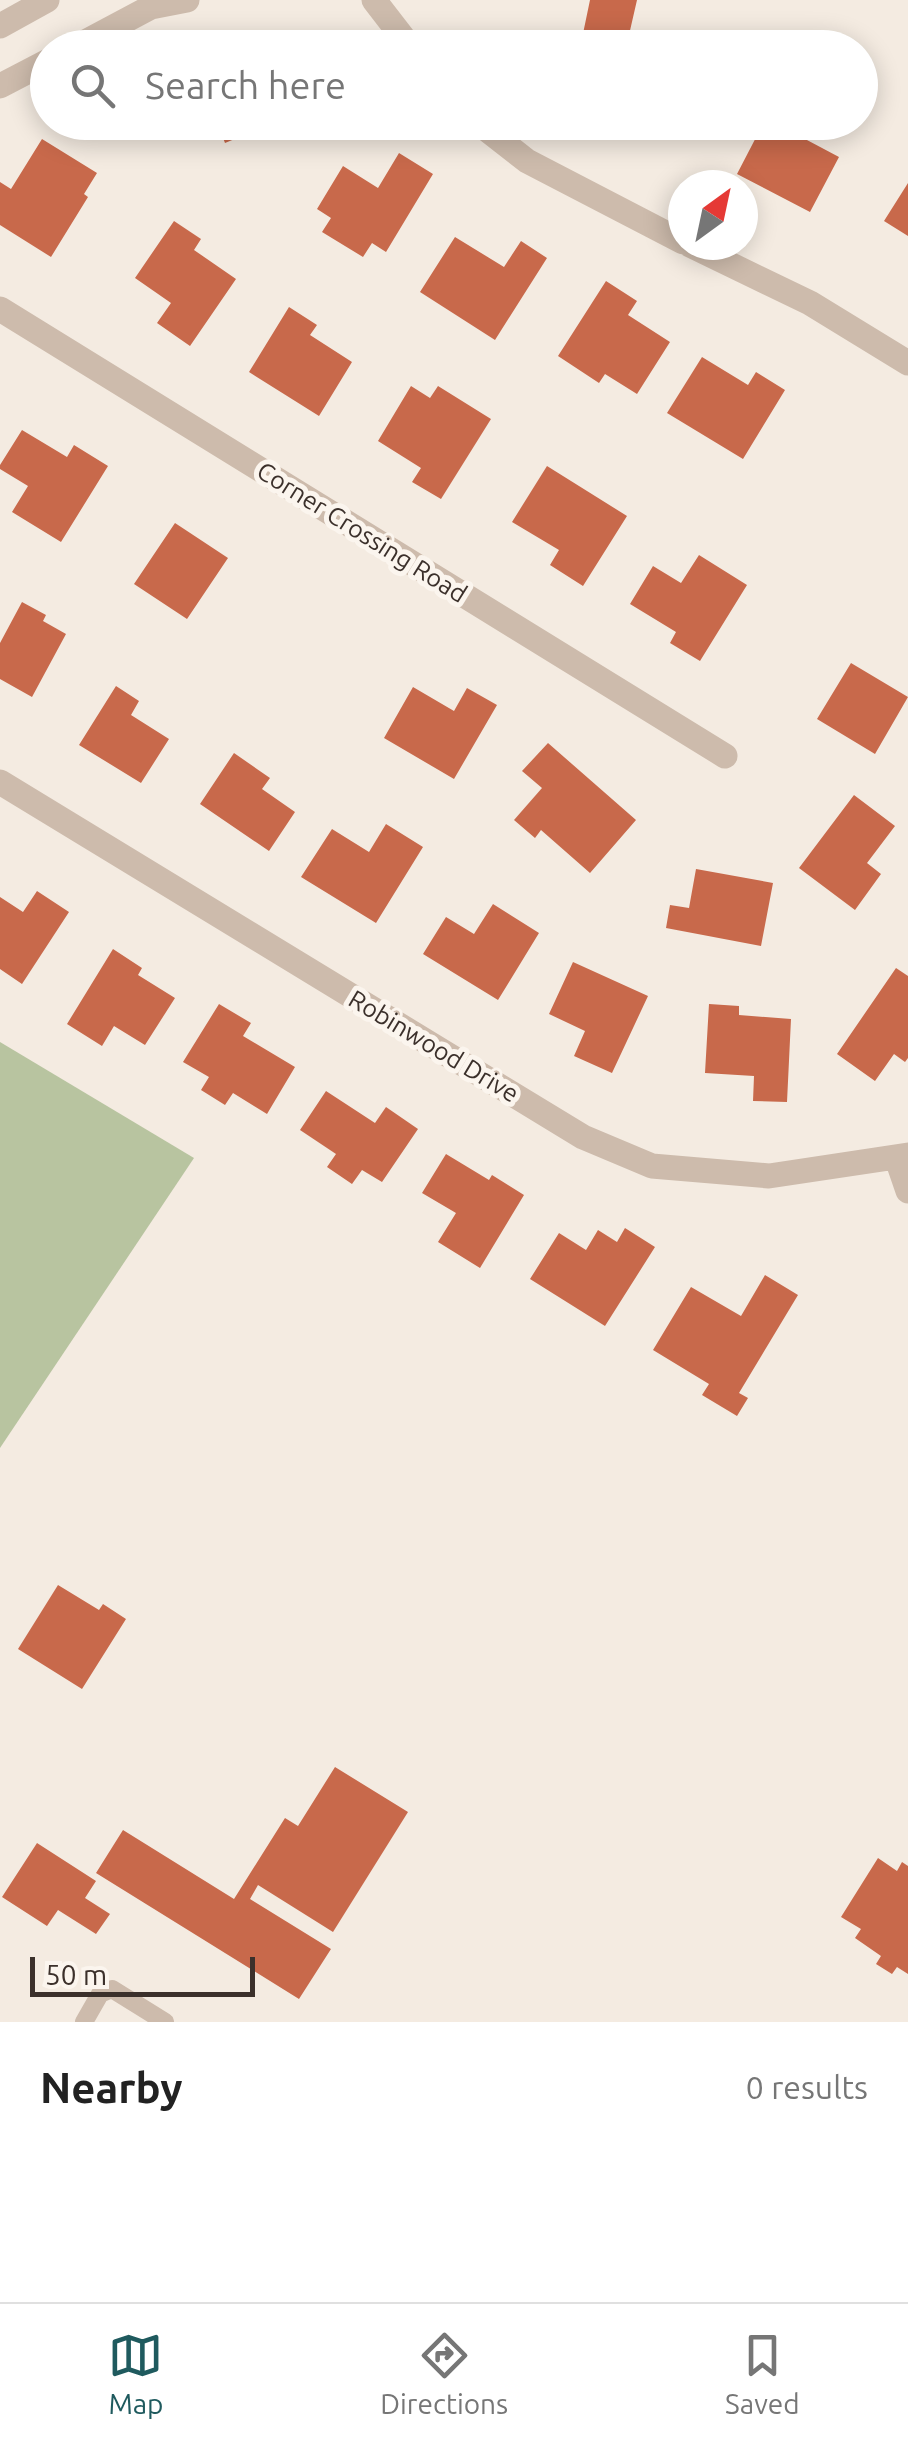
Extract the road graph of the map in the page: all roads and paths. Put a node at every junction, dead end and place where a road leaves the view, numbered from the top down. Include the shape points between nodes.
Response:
1 (46, 0) edge
2 (187, 0) edge
3 (374, 0) edge
4 (0, 26) edge
5 (108, 30) edge
6 (397, 30) edge
7 (30, 70) edge
8 (0, 86) edge
9 (500, 140) edge
10 (668, 234) edge
11 (721, 260) edge
12 (0, 309) edge
13 (908, 363) edge
14 (724, 756) dead end
15 (0, 782) edge
16 (903, 1157) edge
17 (908, 1190) edge
18 (84, 2022) edge
19 (164, 2022) edge

1 - 4 street
2 - 5 street via 151,7
3 - 6 street
7 - 8 street
9 - 10 street via 528,162
11 - 13 street via 810,303
12 - 14 street, Corner Crossing Road
15 - 16 street, Robinwood Drive via 582,1137 652,1166 769,1176
16 - 17 street
18 - 19 lane via 100,1994 112,1989

